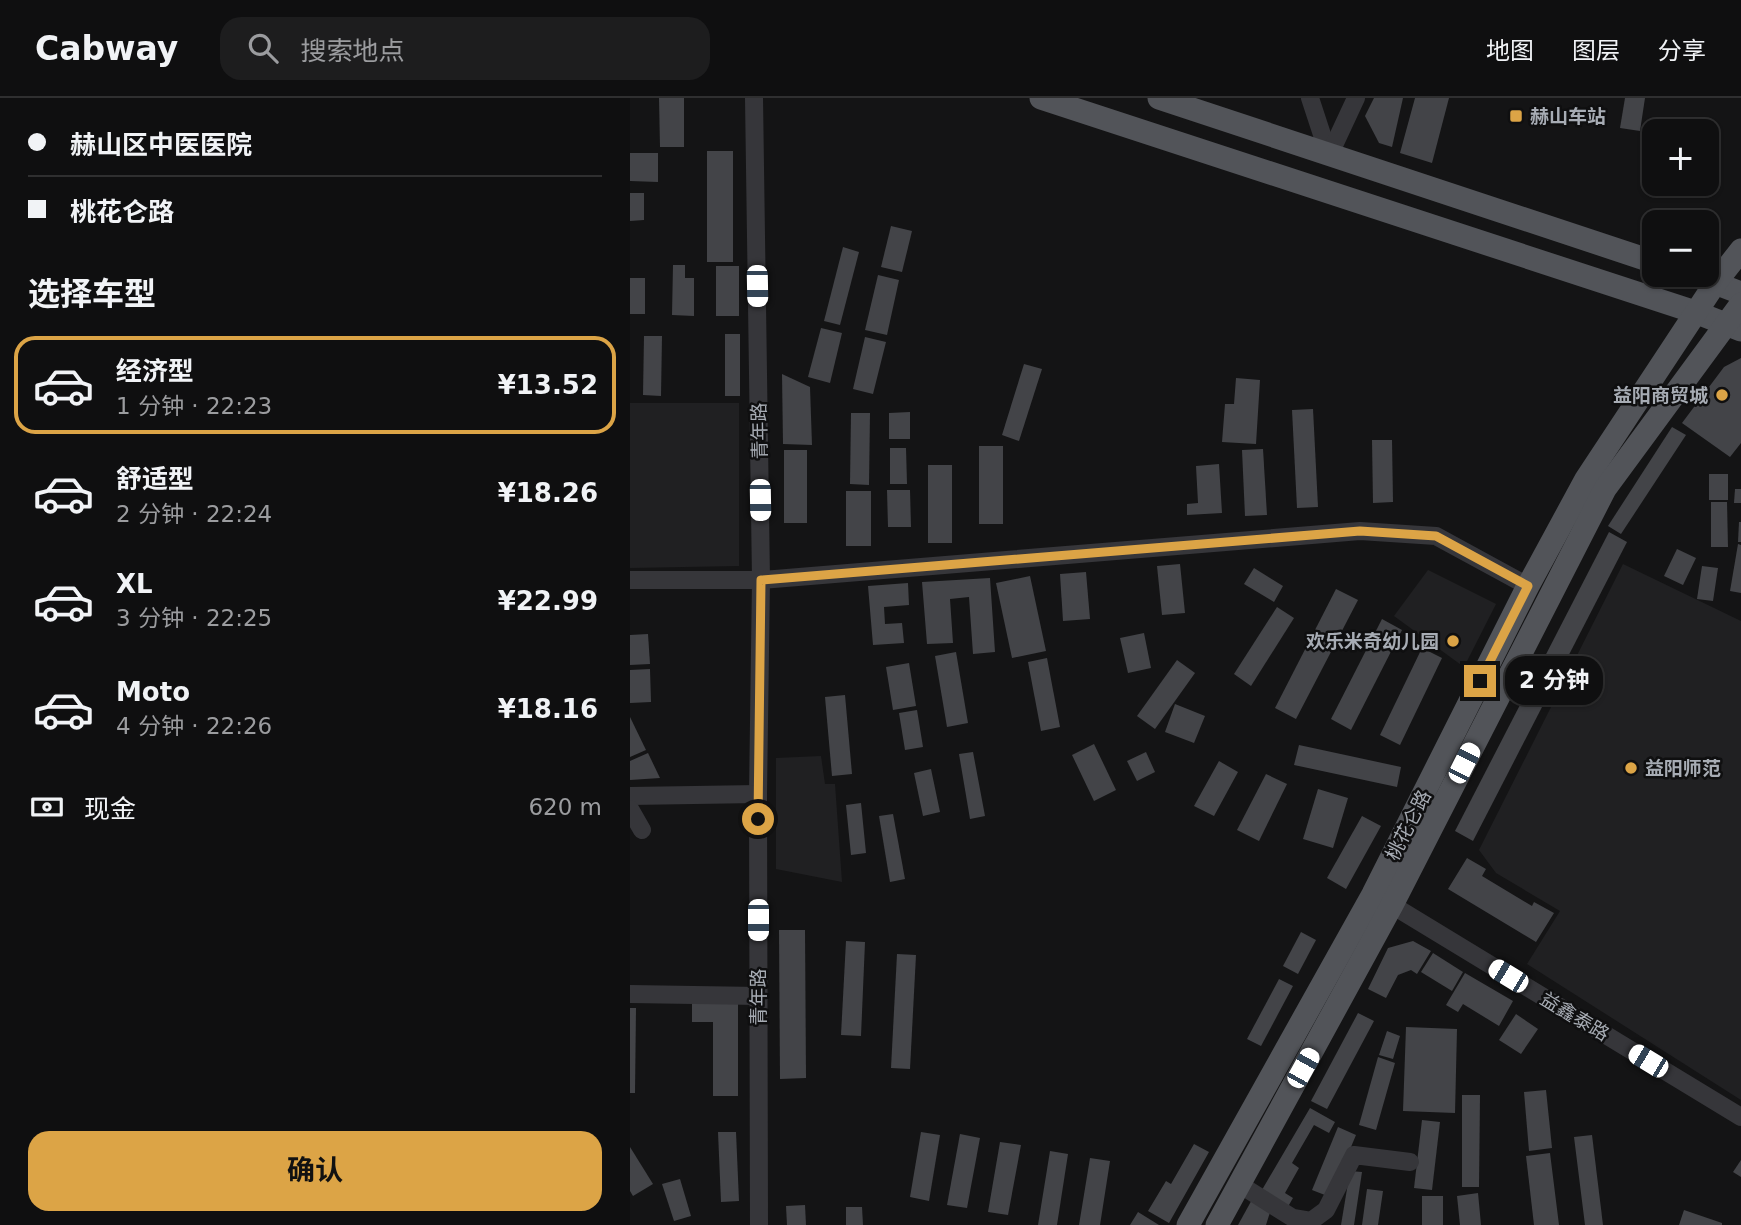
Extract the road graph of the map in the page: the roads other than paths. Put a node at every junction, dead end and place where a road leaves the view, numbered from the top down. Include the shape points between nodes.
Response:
1 (754, 98) edge
2 (1041, 98) edge
3 (1159, 98) edge
4 (1310, 98) edge
5 (1356, 98) edge
6 (1329, 156) junction
7 (1741, 250) edge
8 (1642, 258) edge
9 (1719, 267) edge
10 (1719, 284) edge
11 (1702, 287) edge
12 (1741, 293) edge
13 (1741, 304) edge
14 (1695, 312) junction
15 (1733, 326) edge
16 (630, 580) edge
17 (761, 580) junction
18 (1528, 586) junction
19 (758, 794) junction
20 (630, 796) edge
21 (630, 809) edge
22 (642, 830) dead end
23 (1382, 900) junction
24 (630, 994) edge
25 (758, 996) junction
26 (1741, 1117) edge
27 (1410, 1162) dead end
28 (1239, 1184) junction
29 (759, 1225) edge
30 (1188, 1225) edge
31 (1217, 1225) edge

1 - 17 street, 青年路
2 - 14 main road
3 - 6 main road
4 - 6 street
5 - 6 street
6 - 8 main road
7 - 9 main road, 桃花仑路
10 - 12 main road
11 - 14 main road, 桃花仑路
13 - 15 main road, 桃花仑路
14 - 15 main road
14 - 18 main road, 桃花仑路 via 1586,480
15 - 23 main road, 桃花仑路 via 1605,489
16 - 17 street
17 - 18 street via 1360,531 1436,536
17 - 19 street, 青年路
18 - 23 main road, 桃花仑路
19 - 20 street
19 - 25 street, 青年路
21 - 22 street
23 - 26 street, 益鑫泰路
23 - 28 main road, 桃花仑路
23 - 30 main road, 桃花仑路
24 - 25 street
25 - 29 street, 青年路
27 - 28 street via 1354,1155 1326,1210 1311,1220 1293,1218
28 - 31 main road, 桃花仑路

